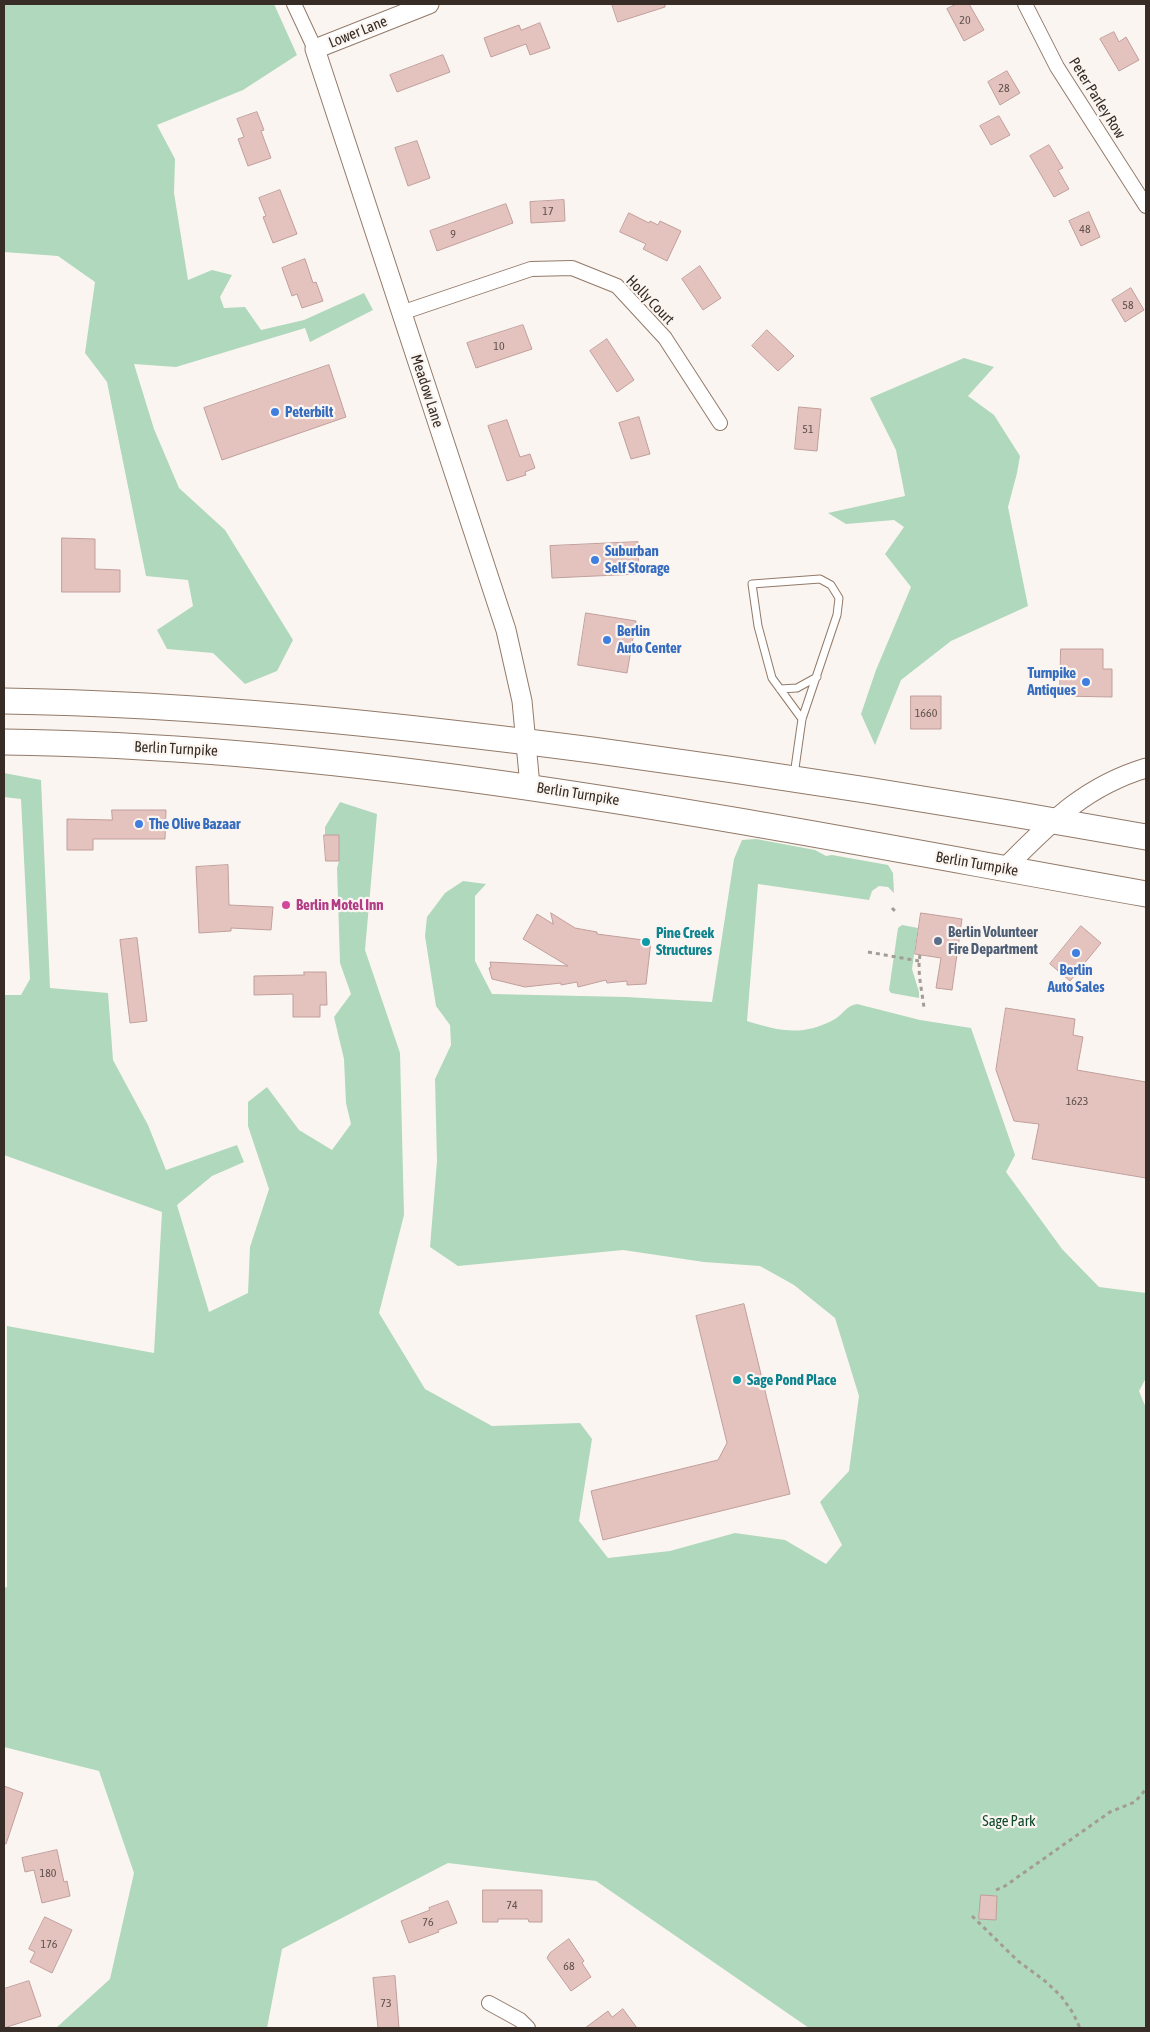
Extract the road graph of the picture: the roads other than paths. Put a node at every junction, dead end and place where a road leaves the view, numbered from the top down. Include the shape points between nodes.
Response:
1 (294, 4) edge
2 (429, 4) edge
3 (1025, 4) edge
4 (314, 49) junction
5 (1146, 206) edge
6 (401, 313) junction
7 (720, 423) dead end
8 (816, 677) junction
9 (780, 689) junction
10 (4, 701) edge
11 (802, 719) junction
12 (4, 742) edge
13 (527, 742) junction
14 (1146, 768) edge
15 (793, 778) junction
16 (530, 786) junction
17 (1052, 820) junction
18 (1146, 837) edge
19 (1004, 869) junction
20 (1146, 894) edge
21 (489, 2003) dead end
22 (528, 2028) edge

1 - 4 street, Meadow Lane
2 - 4 street, Lower Lane
3 - 5 street, Peter Parley Row via 1057,67
4 - 6 street, Meadow Lane
6 - 7 street, Holly Court via 531,269 572,268 617,286 665,338
6 - 13 street, Meadow Lane via 506,630 522,701
8 - 9 lane via 797,688
8 - 9 lane via 837,615 839,598 831,585 820,579 752,584 767,663
8 - 11 lane
9 - 11 lane
10 - 13 highway via 244,712
11 - 15 lane
12 - 16 highway, Berlin Turnpike via 237,752
13 - 15 highway
13 - 16 street, Meadow Lane
14 - 17 street via 1106,784
15 - 17 highway
16 - 19 highway, Berlin Turnpike
17 - 18 highway
17 - 19 street
19 - 20 highway, Berlin Turnpike
21 - 22 street

